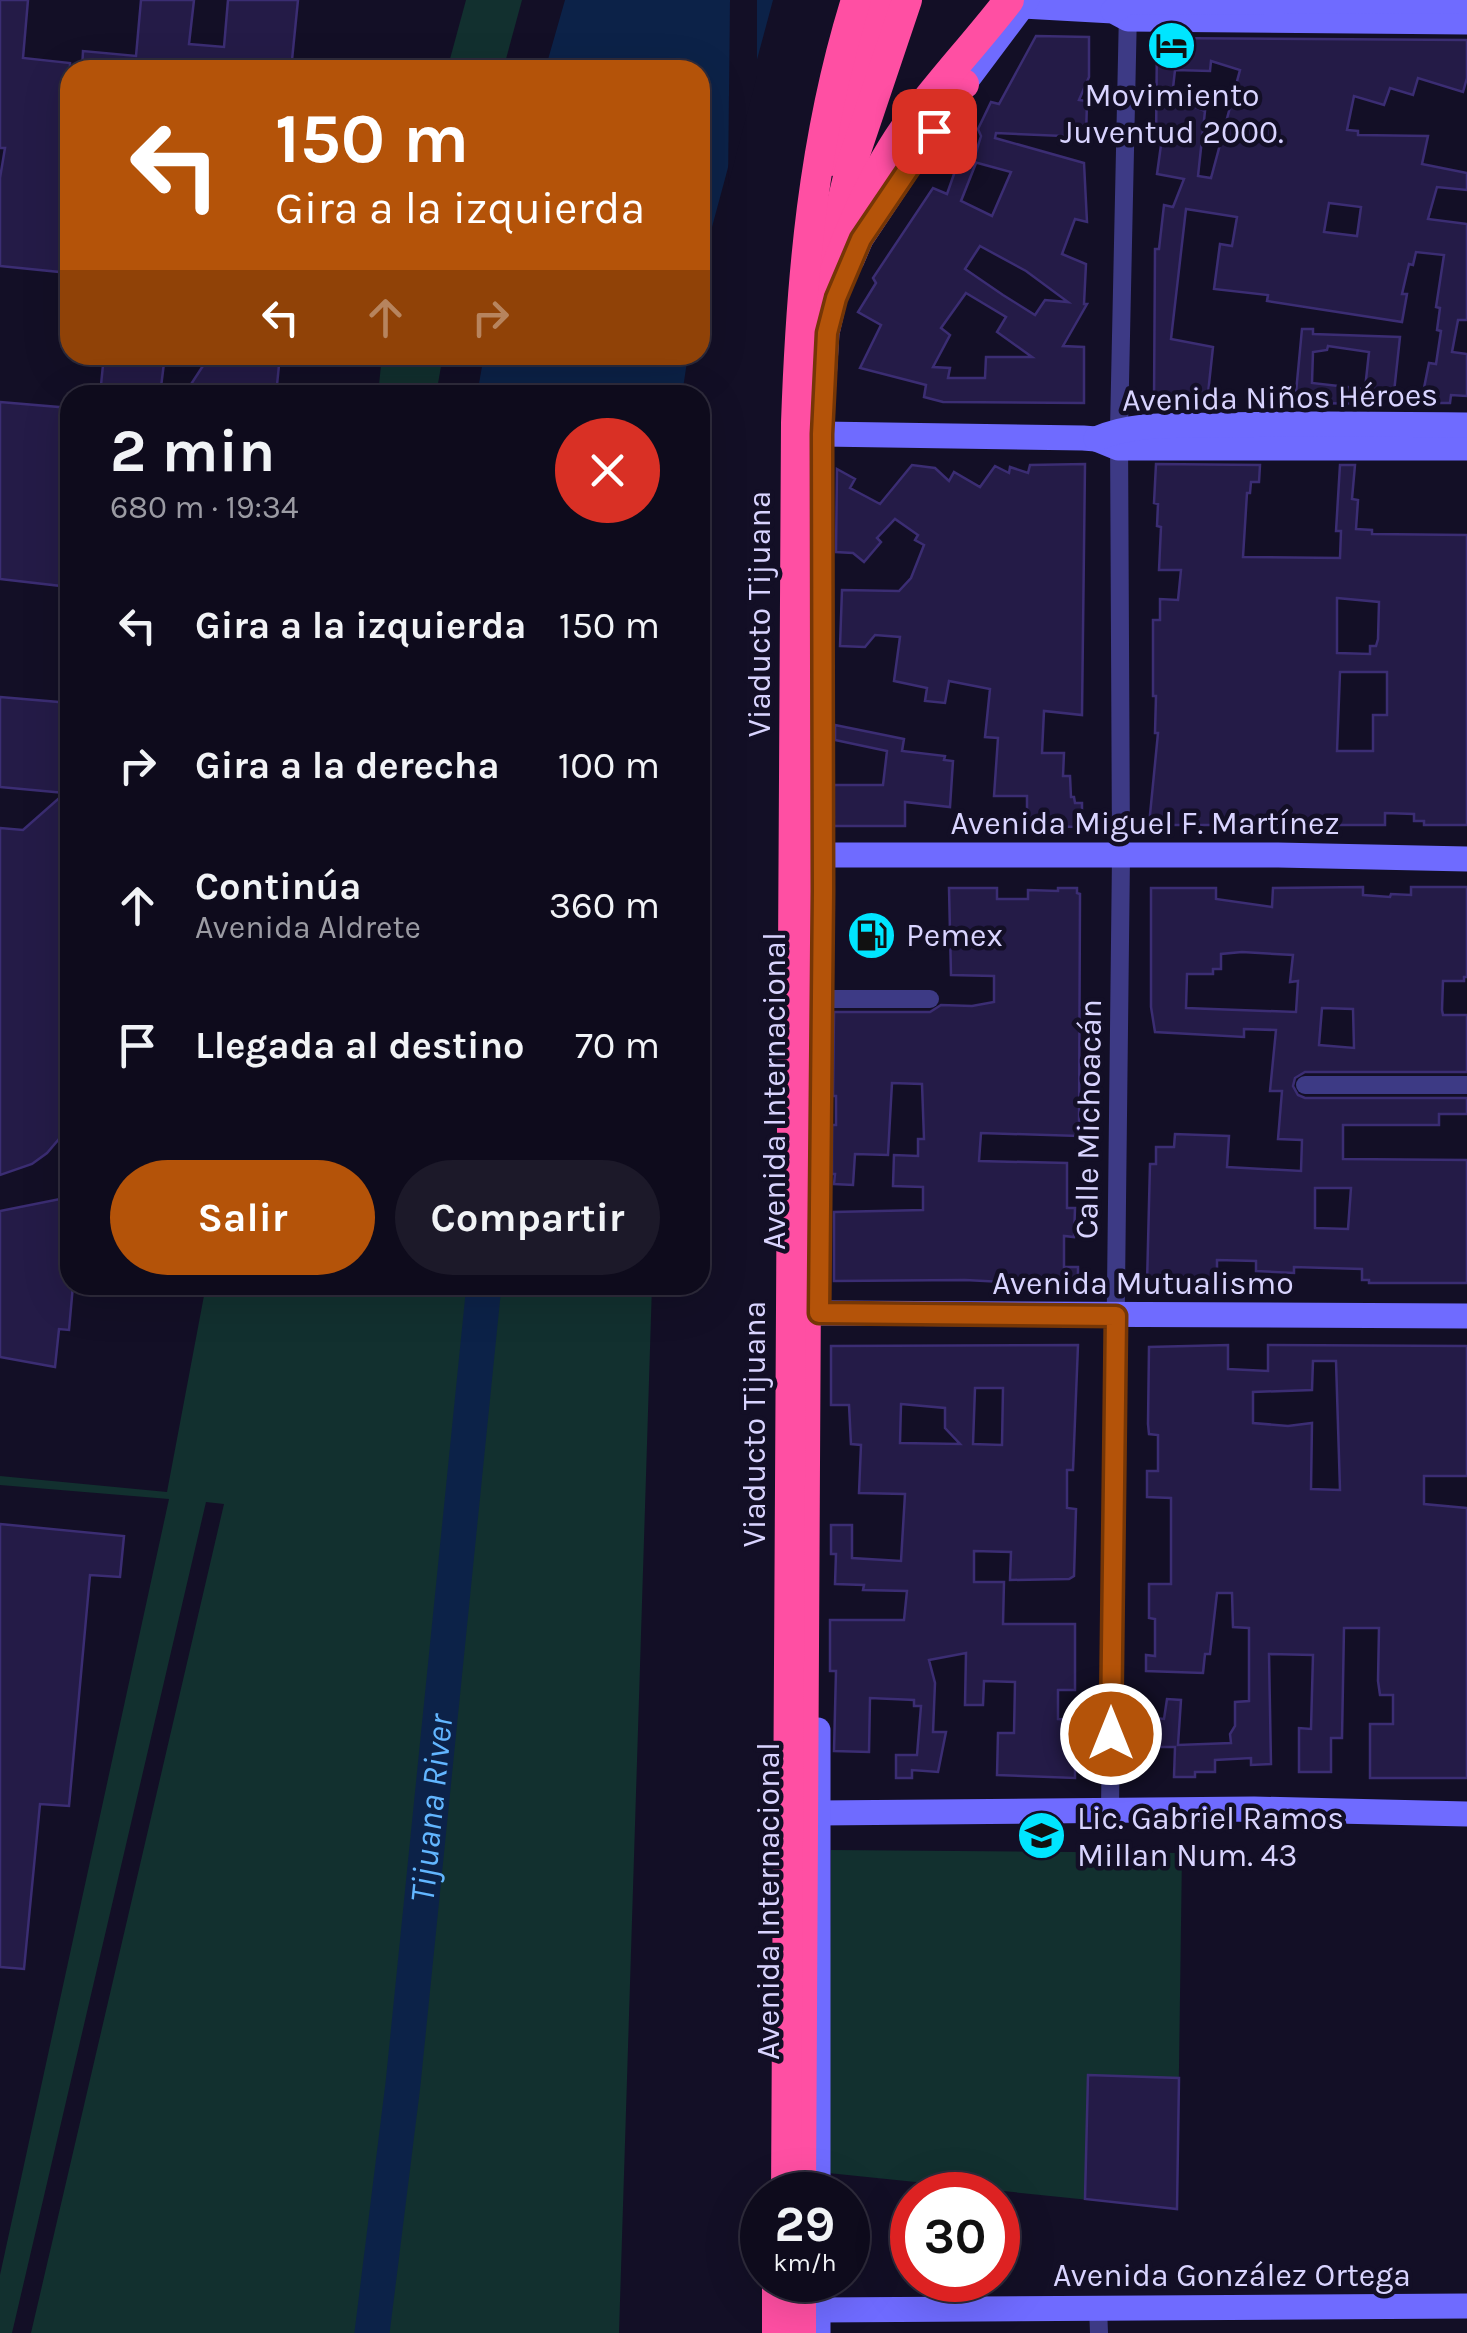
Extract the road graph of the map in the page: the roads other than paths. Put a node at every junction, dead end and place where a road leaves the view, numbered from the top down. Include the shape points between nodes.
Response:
1 (856, 0) edge
2 (867, 0) edge
3 (877, 0) edge
4 (907, 0) edge
5 (1467, 1) edge
6 (1020, 2) edge
7 (1123, 11) junction
8 (1467, 22) edge
9 (964, 84) junction
10 (832, 237) junction
11 (810, 342) junction
12 (1279, 423) junction
13 (1467, 425) edge
14 (822, 434) junction
15 (1111, 439) junction
16 (1467, 448) edge
17 (1278, 450) junction
18 (823, 854) junction
19 (1122, 855) junction
20 (1467, 859) edge
21 (822, 999) junction
22 (930, 999) dead end
23 (1467, 1084) edge
24 (1305, 1085) dead end
25 (819, 1313) junction
26 (1116, 1316) junction
27 (1467, 1316) edge
28 (1110, 1810) junction
29 (818, 1813) junction
30 (1467, 1814) edge
31 (778, 2172) edge
32 (786, 2172) edge
33 (794, 2172) edge
34 (802, 2172) edge
35 (818, 2172) edge
36 (777, 2302) edge
37 (785, 2302) edge
38 (802, 2302) edge
39 (813, 2302) edge
40 (1467, 2306) edge
41 (1098, 2320) edge
42 (808, 2327) edge
43 (777, 2333) edge
44 (785, 2333) edge

1 - 32 highway, Viaducto Tijuana, bridge via 817,161 796,423
2 - 11 highway, Viaducto Tijuana, bridge via 824,200
3 - 31 highway, Avenida Internacional via 800,290 790,376
4 - 10 highway, Avenida Internacional
5 - 7 street
6 - 7 street
6 - 9 street, Avenida Internacional
6 - 11 highway, bridge via 906,128 849,231
7 - 8 street
7 - 15 street, Calle Michoacán
9 - 10 highway via 904,135
9 - 14 street, Avenida Internacional via 861,239 836,298 827,333
10 - 34 highway, Avenida Internacional via 811,362
11 - 33 highway, Viaducto Tijuana
12 - 13 street, Avenida Niños Héroes
12 - 15 street, Avenida Niños Héroes
12 - 17 street
14 - 15 street, Avenida Niños Héroes
14 - 18 street, Avenida Internacional
15 - 17 street, Avenida Niños Héroes
15 - 19 street, Calle Michoacán
16 - 17 street, Avenida Niños Héroes
18 - 19 street, Avenida Miguel F. Martínez
18 - 21 street, Avenida Internacional
19 - 20 street, Avenida Miguel F. Martínez
19 - 26 street, Calle Michoacán
21 - 22 street
21 - 25 street, Avenida Internacional
23 - 24 street
25 - 26 street, Avenida Mutualismo
25 - 29 street, Avenida Internacional
26 - 27 street, Avenida Mutualismo
26 - 28 street, Calle Michoacán
28 - 29 street
28 - 30 street
29 - 35 street, Avenida Internacional
36 - 43 highway
37 - 44 highway
38 - 42 highway
39 - 42 street
40 - 41 street, Avenida González Ortega
41 - 42 street, Avenida González Ortega

